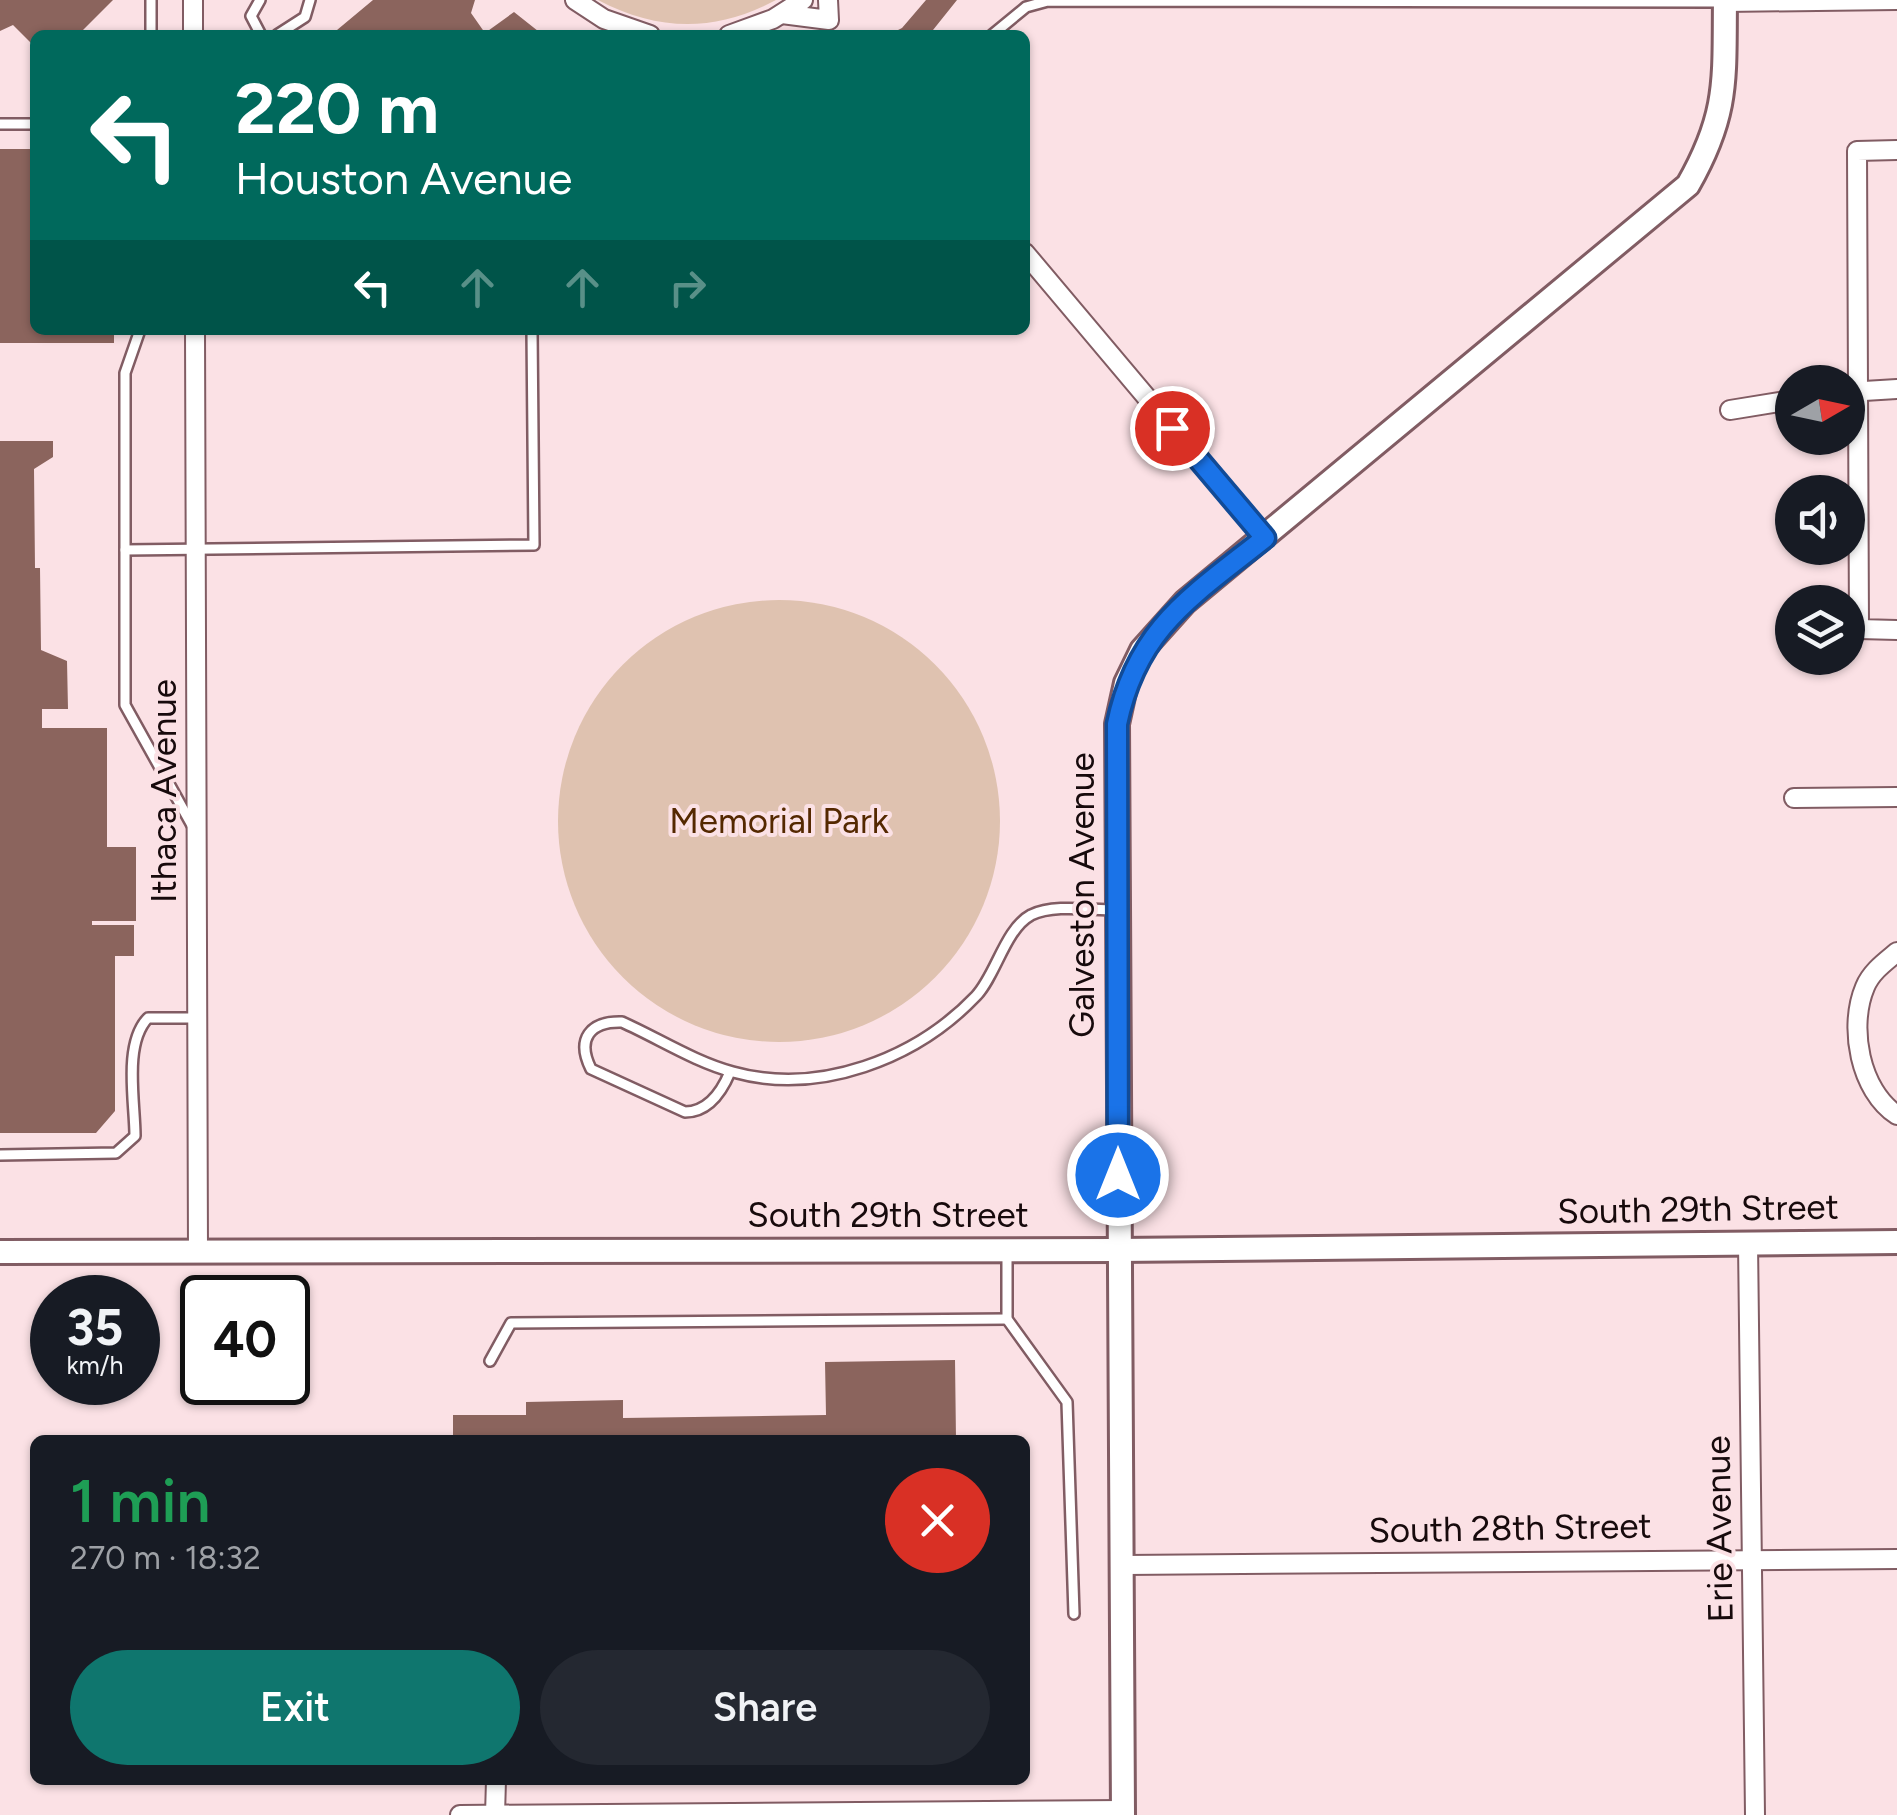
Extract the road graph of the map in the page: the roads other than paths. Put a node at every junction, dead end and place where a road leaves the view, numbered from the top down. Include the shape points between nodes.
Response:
1 (151, 0) edge
2 (193, 0) edge
3 (260, 0) edge
4 (310, 0) edge
5 (574, 0) edge
6 (802, 0) edge
7 (828, 0) edge
8 (1897, 0) edge
9 (1445, 1) edge
10 (1527, 1) edge
11 (1725, 1) edge
12 (781, 14) junction
13 (829, 20) junction
14 (151, 30) edge
15 (193, 30) edge
16 (258, 30) edge
17 (285, 30) edge
18 (617, 30) edge
19 (741, 30) edge
20 (838, 30) edge
21 (998, 30) edge
22 (0, 124) edge
23 (30, 124) edge
24 (1897, 150) edge
25 (1030, 259) edge
26 (138, 335) edge
27 (194, 335) edge
28 (532, 335) edge
29 (1854, 365) edge
30 (1897, 389) edge
31 (1865, 390) edge
32 (1775, 403) edge
33 (1730, 410) dead end
34 (1856, 455) edge
35 (1265, 538) junction
36 (196, 549) junction
37 (125, 550) junction
38 (1897, 630) edge
39 (1794, 798) dead end
40 (1897, 798) edge
41 (196, 834) junction
42 (1117, 910) junction
43 (1897, 952) edge
44 (197, 1018) junction
45 (730, 1072) junction
46 (1897, 1115) edge
47 (0, 1155) edge
48 (1897, 1242) edge
49 (1748, 1243) junction
50 (1007, 1249) junction
51 (1118, 1250) junction
52 (0, 1252) edge
53 (198, 1252) junction
54 (1007, 1319) junction
55 (490, 1361) dead end
56 (1752, 1558) junction
57 (1897, 1558) edge
58 (1125, 1565) junction
59 (1074, 1614) dead end
60 (496, 1785) edge
61 (1123, 1813) edge
62 (460, 1815) edge
63 (496, 1815) edge
64 (1755, 1815) edge

1 - 14 lane
2 - 15 street
3 - 16 lane via 251,16
4 - 17 lane via 305,17
5 - 18 street
6 - 12 street
7 - 13 street
8 - 11 street
9 - 10 lane
9 - 21 lane via 1048,1 1026,7
10 - 11 lane
11 - 35 street, Galveston Avenue via 1717,128 1688,185
12 - 13 street
12 - 19 street
13 - 20 street
22 - 23 lane
24 - 29 street via 1857,151
25 - 35 street
26 - 37 lane via 125,373
27 - 36 street, Ithaca Avenue
28 - 36 lane via 534,545
30 - 31 street
32 - 33 street
34 - 38 street via 1860,629
35 - 42 street, Galveston Avenue via 1185,602 1142,650 1126,683 1117,724
36 - 37 lane
36 - 41 street, Ithaca Avenue
37 - 41 lane via 125,705
39 - 40 street
41 - 44 street, Ithaca Avenue
42 - 45 lane via 1028,916 974,998 889,1060 798,1078
42 - 51 street, Galveston Avenue
43 - 46 street via 1866,984 1856,1019 1878,1103
44 - 47 lane via 148,1018 140,1027 134,1044 135,1136 116,1154
44 - 53 street, Ithaca Avenue
45 - 45 lane via 622,1022 602,1022 585,1038 591,1069 685,1112 710,1102
48 - 49 street, South 29th Street
49 - 51 street, South 29th Street
49 - 56 street, Erie Avenue
50 - 51 street, South 29th Street
50 - 53 street, South 29th Street
50 - 54 lane
51 - 58 street, Galveston Avenue
52 - 53 street, South 29th Street
54 - 55 lane via 511,1323
54 - 59 lane via 1067,1402
56 - 57 street, South 28th Street
56 - 58 street, South 28th Street
56 - 64 street, Erie Avenue
58 - 61 street, Galveston Avenue
60 - 63 street
61 - 63 street
62 - 63 street

